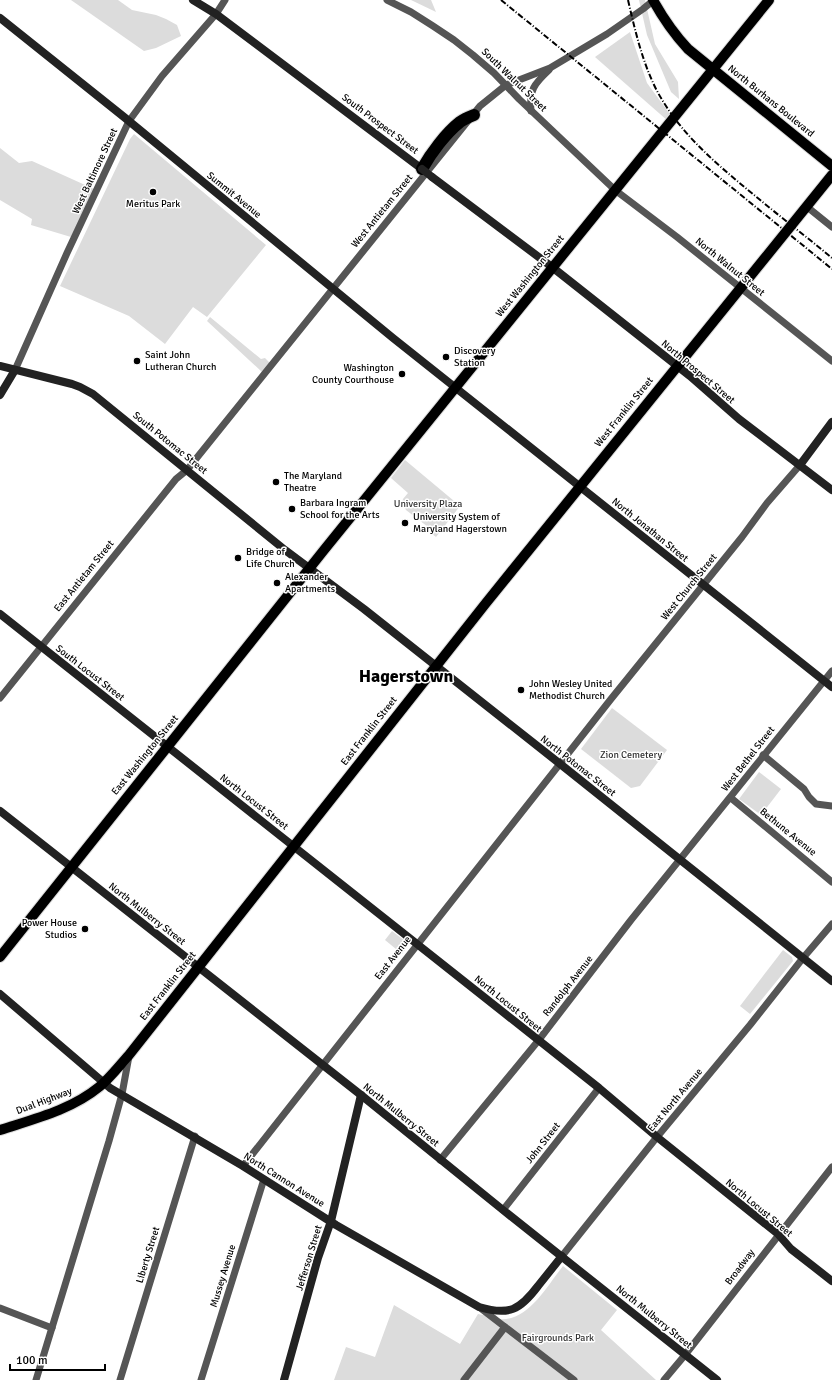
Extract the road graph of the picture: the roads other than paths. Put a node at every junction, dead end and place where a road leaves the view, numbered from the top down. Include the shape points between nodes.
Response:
1 (193, 0) edge
2 (225, 0) edge
3 (387, 0) edge
4 (654, 0) edge
5 (769, 0) edge
6 (216, 14) junction
7 (0, 18) edge
8 (550, 68) junction
9 (713, 70) junction
10 (506, 85) junction
11 (532, 111) junction
12 (474, 115) junction
13 (129, 121) junction
14 (832, 166) edge
15 (422, 169) junction
16 (832, 175) edge
17 (615, 190) junction
18 (806, 206) junction
19 (832, 227) edge
20 (552, 267) junction
21 (740, 288) junction
22 (333, 289) junction
23 (832, 361) edge
24 (0, 366) edge
25 (677, 366) junction
26 (15, 370) junction
27 (455, 388) junction
28 (0, 395) edge
29 (832, 422) edge
30 (800, 465) junction
31 (188, 470) junction
32 (580, 487) junction
33 (832, 490) edge
34 (310, 568) junction
35 (703, 585) junction
36 (0, 614) edge
37 (40, 646) junction
38 (436, 666) junction
39 (832, 671) edge
40 (824, 681) junction
41 (832, 687) edge
42 (0, 698) edge
43 (168, 747) junction
44 (763, 755) junction
45 (560, 764) junction
46 (731, 798) junction
47 (832, 806) edge
48 (0, 811) edge
49 (294, 846) junction
50 (680, 859) junction
51 (71, 867) junction
52 (832, 882) edge
53 (832, 924) edge
54 (417, 944) junction
55 (0, 957) edge
56 (803, 958) junction
57 (198, 967) junction
58 (832, 981) edge
59 (0, 994) edge
60 (538, 1041) junction
61 (129, 1055) junction
62 (321, 1065) junction
63 (103, 1083) junction
64 (599, 1088) junction
65 (122, 1094) junction
66 (360, 1095) junction
67 (0, 1130) edge
68 (194, 1136) junction
69 (657, 1137) junction
70 (440, 1160) junction
71 (243, 1166) junction
72 (832, 1166) edge
73 (264, 1179) junction
74 (503, 1210) junction
75 (331, 1221) junction
76 (778, 1234) junction
77 (562, 1256) junction
78 (832, 1281) edge
79 (479, 1307) junction
80 (0, 1308) edge
81 (505, 1327) junction
82 (52, 1328) junction
83 (685, 1355) junction
84 (36, 1380) edge
85 (120, 1380) edge
86 (201, 1380) edge
87 (284, 1380) edge
88 (464, 1380) edge
89 (574, 1380) edge
90 (664, 1380) edge
91 (717, 1380) edge

1 - 6 main road, South Prospect Street
2 - 6 street, West Baltimore Street
3 - 10 street, South Walnut Street via 454,40
4 - 8 street, West Antietam Street via 607,34
4 - 9 main road, North Burhans Boulevard via 673,32
5 - 9 main road, West Washington Street
6 - 13 street, West Baltimore Street via 162,76
6 - 15 main road, South Prospect Street
7 - 13 main road, Summit Avenue
8 - 10 street, West Antietam Street
8 - 11 street via 531,94
9 - 14 main road, North Burhans Boulevard
9 - 17 main road, West Washington Street
10 - 11 street, South Walnut Street
10 - 12 street, West Antietam Street
11 - 17 street, South Walnut Street
12 - 15 highway via 460,122 451,131
12 - 22 street, West Antietam Street
13 - 22 main road, Summit Avenue
13 - 26 street, West Baltimore Street
15 - 20 main road, South Prospect Street, bridge
16 - 18 main road, West Franklin Street
17 - 20 main road, West Washington Street
17 - 21 street, North Walnut Street
18 - 19 street
18 - 21 main road, West Franklin Street
20 - 25 main road, North Prospect Street
20 - 27 main road, West Washington Street
21 - 23 street, North Walnut Street
21 - 25 main road, West Franklin Street
22 - 27 main road, Summit Avenue
22 - 31 street, West Antietam Street
24 - 26 main road, South Potomac Street
25 - 30 main road, North Prospect Street via 739,419
25 - 32 main road, West Franklin Street
26 - 28 main road
26 - 31 main road, South Potomac Street via 86,390
27 - 32 main road, North Jonathan Street
27 - 34 main road, West Washington Street
29 - 30 main road, West Church Street
30 - 33 main road, North Prospect Street
30 - 35 street, West Church Street
31 - 34 main road, South Potomac Street
31 - 37 street, East Antietam Street via 176,479
32 - 35 main road, North Jonathan Street
32 - 38 main road, West Franklin Street
34 - 38 main road, North Potomac Street
34 - 43 main road, East Washington Street
35 - 40 main road, North Jonathan Street
35 - 45 street, West Church Street
36 - 37 main road, South Locust Street
37 - 42 street, East Antietam Street
37 - 43 main road, South Locust Street
38 - 45 main road, North Potomac Street
38 - 49 main road, East Franklin Street
39 - 40 street, West Bethel Street
40 - 41 main road, North Jonathan Street
40 - 44 street, West Bethel Street
43 - 49 main road, North Locust Street
43 - 51 main road, East Washington Street
44 - 46 street, West Bethel Street
44 - 47 street via 804,789 816,804
45 - 50 main road, North Potomac Street
45 - 54 street, East Avenue
46 - 50 street, West Bethel Street
46 - 52 street, Bethune Avenue
48 - 51 main road, North Mulberry Street
49 - 54 main road, North Locust Street
49 - 57 main road, East Franklin Street
50 - 56 main road, North Potomac Street
50 - 60 street, Randolph Avenue
51 - 55 main road, East Washington Street
51 - 57 main road, North Mulberry Street
53 - 56 street, East North Avenue
54 - 60 main road, North Locust Street
54 - 62 street, East Avenue
56 - 58 main road, North Potomac Street
56 - 69 street, East North Avenue
57 - 61 main road, East Franklin Street
57 - 62 main road, North Mulberry Street
59 - 63 main road, North Cannon Avenue
60 - 64 main road, North Locust Street
60 - 70 street, Randolph Avenue
61 - 63 main road, Dual Highway
61 - 65 street, East Franklin Street
62 - 66 main road, North Mulberry Street
62 - 71 street, East Avenue
63 - 65 main road, North Cannon Avenue
63 - 67 main road, Dual Highway via 67,1107
64 - 69 main road, North Locust Street
64 - 74 street, John Street
65 - 68 main road, North Cannon Avenue
65 - 82 street, East Franklin Street
66 - 70 main road, North Mulberry Street
66 - 75 main road, Jefferson Street
68 - 71 main road, North Cannon Avenue
68 - 85 street, Liberty Street
69 - 76 main road, North Locust Street
69 - 77 street, East North Avenue
70 - 74 main road, North Mulberry Street
71 - 73 main road, North Cannon Avenue
72 - 76 street, Broadway
73 - 75 main road, North Cannon Avenue
73 - 86 street, Mussey Avenue
74 - 77 main road, North Mulberry Street
75 - 79 main road, North Cannon Avenue
75 - 87 main road, Jefferson Street
76 - 78 main road, North Locust Street via 791,1249
76 - 83 street, Broadway
77 - 79 main road, North Cannon Avenue via 532,1296 519,1307 505,1311
77 - 83 main road, North Mulberry Street
79 - 81 street
80 - 82 street
81 - 88 street
81 - 89 street
82 - 84 street, East Franklin Street
83 - 90 street, Broadway
83 - 91 main road, North Mulberry Street

